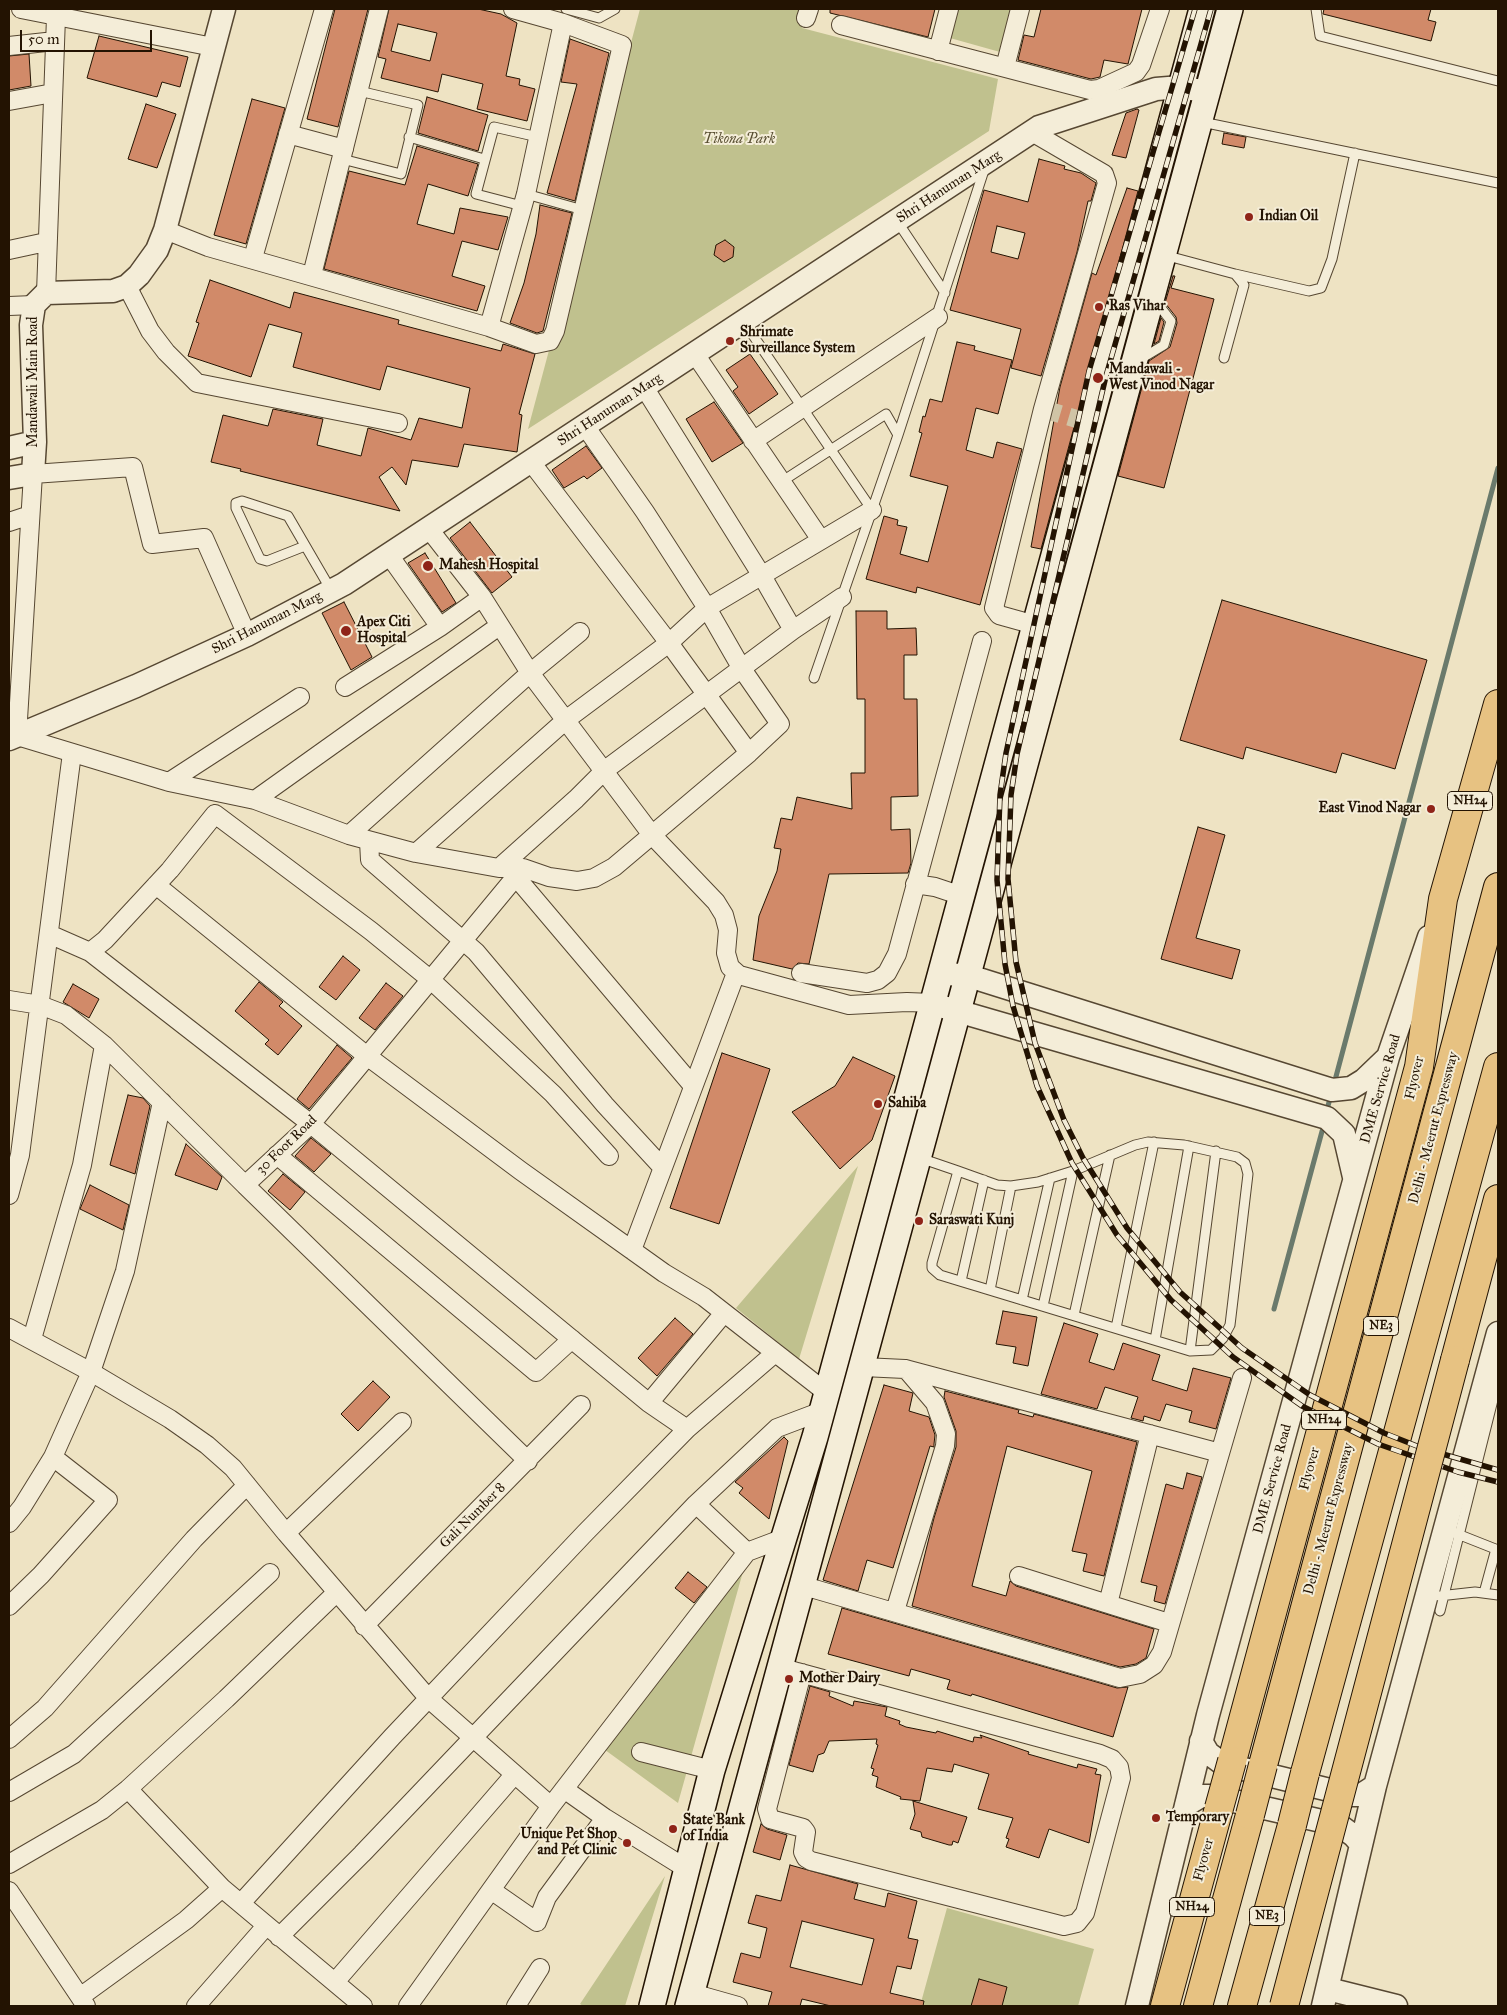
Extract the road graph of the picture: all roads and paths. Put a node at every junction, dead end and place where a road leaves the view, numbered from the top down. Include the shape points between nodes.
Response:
1 (21, 9) edge
2 (224, 9) edge
3 (324, 9) edge
4 (379, 9) edge
5 (513, 9) edge
6 (615, 9) edge
7 (949, 9) edge
8 (1020, 9) edge
9 (1160, 9) edge
10 (1202, 9) edge
11 (1230, 9) edge
12 (1316, 9) edge
13 (57, 13) edge
14 (564, 16) edge
15 (840, 25) dead end
16 (55, 41) junction
17 (9, 46) edge
18 (213, 47) junction
19 (938, 51) junction
20 (1005, 67) junction
21 (1498, 81) edge
22 (1181, 86) junction
23 (359, 91) junction
24 (1207, 92) junction
25 (53, 93) junction
26 (9, 101) edge
27 (1199, 122) junction
28 (1032, 132) junction
29 (288, 134) junction
30 (538, 137) junction
31 (409, 138) junction
32 (343, 154) junction
33 (1355, 154) junction
34 (484, 159) junction
35 (987, 162) junction
36 (1498, 183) edge
37 (524, 200) junction
38 (583, 210) junction
39 (897, 221) junction
40 (165, 230) junction
41 (46, 242) junction
42 (9, 250) edge
43 (1163, 255) junction
44 (253, 258) junction
45 (1235, 274) junction
46 (312, 275) junction
47 (128, 286) junction
48 (945, 293) junction
49 (40, 300) junction
50 (9, 306) edge
51 (938, 317) junction
52 (744, 322) junction
53 (489, 327) junction
54 (1112, 340) junction
55 (695, 354) junction
56 (1137, 354) junction
57 (1224, 358) dead end
58 (644, 387) junction
59 (803, 408) junction
60 (398, 423) dead end
61 (585, 426) junction
62 (898, 435) junction
63 (753, 441) junction
64 (35, 442) junction
65 (9, 448) edge
66 (832, 449) junction
67 (531, 462) junction
68 (33, 474) junction
69 (9, 478) edge
70 (781, 482) junction
71 (872, 510) junction
72 (30, 515) junction
73 (9, 522) edge
74 (429, 529) junction
75 (821, 540) junction
76 (305, 546) junction
77 (389, 555) junction
78 (762, 576) junction
79 (332, 590) junction
80 (482, 597) junction
81 (842, 597) junction
82 (17, 605) edge
83 (707, 608) junction
84 (1035, 625) junction
85 (499, 626) junction
86 (440, 627) junction
87 (793, 630) junction
88 (580, 632) dead end
89 (246, 635) junction
90 (669, 642) junction
91 (982, 642) dead end
92 (15, 663) edge
93 (742, 669) junction
94 (530, 673) junction
95 (814, 678) dead end
96 (345, 687) dead end
97 (706, 695) junction
98 (300, 697) dead end
99 (1498, 704) edge
100 (567, 719) junction
101 (13, 737) edge
102 (72, 752) junction
103 (749, 753) junction
104 (605, 770) junction
105 (169, 782) junction
106 (223, 794) junction
107 (255, 800) junction
108 (215, 814) junction
109 (349, 835) junction
110 (652, 835) junction
111 (369, 841) junction
112 (416, 853) junction
113 (499, 868) junction
114 (519, 873) junction
115 (915, 884) junction
116 (156, 885) junction
117 (1498, 887) edge
118 (962, 896) junction
119 (1442, 899) junction
120 (49, 934) junction
121 (463, 940) junction
122 (90, 952) junction
123 (736, 972) junction
124 (801, 973) dead end
125 (941, 973) junction
126 (969, 976) junction
127 (431, 980) junction
128 (9, 1000) edge
129 (932, 1004) junction
130 (40, 1005) junction
131 (959, 1011) junction
132 (104, 1045) junction
133 (367, 1056) junction
134 (1388, 1057) junction
135 (1498, 1067) edge
136 (693, 1086) junction
137 (162, 1102) junction
138 (311, 1124) junction
139 (1154, 1142) junction
140 (1190, 1146) junction
141 (1216, 1151) junction
142 (277, 1155) junction
143 (1110, 1155) junction
144 (609, 1156) dead end
145 (920, 1158) junction
146 (662, 1167) junction
147 (958, 1171) junction
148 (1073, 1171) junction
149 (1050, 1178) junction
150 (984, 1180) junction
151 (1355, 1183) junction
152 (245, 1185) junction
153 (1011, 1186) junction
154 (9, 1195) edge
155 (1498, 1199) edge
156 (1494, 1228) edge
157 (632, 1250) junction
158 (961, 1281) junction
159 (990, 1290) junction
160 (1022, 1300) junction
161 (1043, 1306) junction
162 (724, 1313) junction
163 (1074, 1316) junction
164 (1116, 1328) junction
165 (10, 1331) edge
166 (1498, 1333) edge
167 (32, 1339) junction
168 (572, 1339) junction
169 (1155, 1340) junction
170 (1190, 1351) junction
171 (775, 1353) junction
172 (863, 1367) junction
173 (905, 1369) junction
174 (91, 1372) junction
175 (1242, 1378) dead end
176 (1498, 1380) edge
177 (649, 1402) junction
178 (824, 1402) junction
179 (581, 1405) dead end
180 (402, 1422) dead end
181 (687, 1430) junction
182 (1150, 1434) junction
183 (1220, 1452) junction
184 (53, 1457) junction
185 (528, 1461) junction
186 (247, 1485) junction
187 (696, 1504) junction
188 (9, 1523) edge
189 (1452, 1531) junction
190 (286, 1533) junction
191 (784, 1538) junction
192 (1497, 1550) edge
193 (747, 1552) junction
194 (270, 1573) dead end
195 (1019, 1576) dead end
196 (804, 1586) junction
197 (1484, 1592) junction
198 (336, 1593) junction
199 (1498, 1595) edge
200 (1437, 1601) junction
201 (1108, 1604) junction
202 (9, 1606) edge
203 (895, 1611) junction
204 (1169, 1623) junction
205 (364, 1626) junction
206 (792, 1670) junction
207 (429, 1699) junction
208 (474, 1736) junction
209 (9, 1739) edge
210 (1201, 1740) junction
211 (641, 1752) dead end
212 (712, 1770) junction
213 (514, 1775) junction
214 (1375, 1786) junction
215 (128, 1789) junction
216 (564, 1789) junction
217 (9, 1792) edge
218 (1186, 1805) junction
219 (551, 1806) junction
220 (605, 1818) junction
221 (1361, 1844) junction
222 (9, 1864) edge
223 (687, 1869) junction
224 (222, 1888) junction
225 (491, 1890) junction
226 (9, 1891) edge
227 (242, 1902) junction
228 (266, 1926) junction
229 (279, 1937) junction
230 (667, 1945) junction
231 (703, 1953) junction
232 (540, 1968) dead end
233 (335, 1982) junction
234 (1325, 1997) edge
235 (690, 2000) edge
236 (83, 2002) edge
237 (196, 2006) edge
238 (363, 2006) edge
239 (408, 2006) edge
240 (516, 2006) edge
241 (652, 2006) edge
242 (738, 2006) edge
243 (1137, 2006) edge
244 (1165, 2006) edge
245 (1198, 2006) edge
246 (1242, 2006) edge
247 (1284, 2006) edge
248 (1396, 2006) edge

1 - 13 street
2 - 18 street
3 - 29 street
4 - 23 street
5 - 14 street
6 - 14 lane via 599,18
7 - 19 street
8 - 20 street
9 - 20 street via 1136,72 1099,89 1090,90
10 - 22 main road
11 - 24 main road
12 - 21 lane via 1320,36
13 - 16 street
13 - 18 street
14 - 30 street
14 - 38 street via 622,45
15 - 19 street
16 - 17 street
16 - 25 street
18 - 40 street
19 - 20 street
22 - 24 street, Shri Hanuman Marg
22 - 28 street, Shri Hanuman Marg via 1156,89
22 - 54 main road
23 - 31 lane via 418,105
23 - 32 street
24 - 27 main road
25 - 26 street
25 - 41 street
27 - 33 lane
27 - 43 main road
28 - 35 street, Shri Hanuman Marg
28 - 84 street via 1104,174 1107,183 1046,400 994,608 999,615
29 - 32 street
29 - 44 street
30 - 34 lane via 494,127
30 - 37 street
31 - 32 lane via 401,174
31 - 34 lane
32 - 46 street
33 - 36 lane
33 - 45 lane via 1332,259 1321,288 1309,291
34 - 37 lane via 476,194
35 - 39 street, Shri Hanuman Marg
35 - 48 lane
37 - 38 lane
37 - 53 street
38 - 53 street via 550,341 536,344
39 - 48 lane
39 - 52 street, Shri Hanuman Marg
40 - 44 street via 208,247
40 - 47 street via 139,276
41 - 42 street
41 - 49 street
43 - 45 lane
43 - 56 main road
44 - 46 street
45 - 57 lane via 1244,285
46 - 53 street
47 - 49 street via 113,291
47 - 60 street via 150,331 197,383
48 - 51 lane
49 - 50 street
49 - 64 street, Mandawali Main Road via 30,325
51 - 59 street
51 - 62 lane
52 - 55 street, Shri Hanuman Marg
52 - 59 lane
54 - 56 main road
54 - 84 main road
55 - 58 street, Shri Hanuman Marg
55 - 63 street
56 - 126 main road
58 - 61 street, Shri Hanuman Marg
58 - 78 street
59 - 63 street
59 - 66 lane
61 - 67 street, Shri Hanuman Marg
61 - 83 street
62 - 66 lane via 886,414
62 - 71 lane
63 - 70 street
64 - 65 street
64 - 68 street, Mandawali Main Road
66 - 70 lane
66 - 71 lane
67 - 74 street, Shri Hanuman Marg
67 - 90 street
68 - 69 street
68 - 72 street, Mandawali Main Road
68 - 89 street via 133,467 152,544 204,538
70 - 75 street
71 - 75 street
71 - 81 lane
72 - 73 street
72 - 82 street, Mandawali Main Road
74 - 77 street, Shri Hanuman Marg
74 - 80 street
75 - 78 street
76 - 76 lane via 285,514 242,501 236,503 260,559 267,561
76 - 79 lane
77 - 79 street, Shri Hanuman Marg
77 - 86 street
78 - 83 street
78 - 87 street
79 - 89 street, Shri Hanuman Marg
80 - 85 street
80 - 86 street
81 - 87 street
81 - 95 lane
82 - 92 street, Mandawali Main Road
83 - 90 street
83 - 93 street
84 - 118 main road
85 - 94 street
85 - 107 street
86 - 96 street
87 - 93 street
88 - 94 street
89 - 101 street, Shri Hanuman Marg via 136,686
90 - 97 street
90 - 100 street
91 - 115 street
92 - 101 street, Mandawali Main Road
93 - 97 street
93 - 103 street via 780,724
94 - 100 street
94 - 109 street
97 - 103 street
97 - 104 street
98 - 105 street
99 - 119 highway, NH24
100 - 104 street
100 - 112 street
101 - 102 street
102 - 105 street
102 - 120 street
103 - 110 street
104 - 110 street
104 - 113 street
105 - 106 street
106 - 107 street
106 - 108 street
107 - 109 street
108 - 116 street
108 - 127 street
109 - 111 street
110 - 114 street via 614,867 594,878 577,881
110 - 123 street via 716,902 724,915 728,930 726,953 730,967
111 - 112 street
111 - 121 street via 370,860
112 - 113 street
113 - 114 street
114 - 121 street, 30 Foot Road
114 - 136 street
115 - 118 street
115 - 124 street via 897,954 887,973 867,983
116 - 122 street
116 - 133 street
117 - 245 highway, Delhi - Meerut Expressway / NE3, bridge
118 - 125 main road
119 - 134 street, DME Service Road
119 - 244 highway, Flyover / NH24, bridge via 1416,1080
120 - 122 street
120 - 130 street
121 - 127 street, 30 Foot Road
121 - 146 street
122 - 138 street
123 - 129 street via 848,1005
123 - 136 street
125 - 126 street
125 - 129 main road
126 - 131 main road
126 - 134 street via 1332,1090 1351,1088
127 - 133 street, 30 Foot Road
127 - 144 street via 553,1094
128 - 130 street, 30 Foot Road
129 - 131 street
129 - 178 main road
130 - 132 street, 30 Foot Road via 66,1015
130 - 154 street via 20,1156
131 - 145 main road
131 - 151 street via 1327,1118 1344,1134
132 - 137 street, 30 Foot Road
132 - 167 street via 82,1165
133 - 138 street, 30 Foot Road
133 - 157 street
134 - 151 street, DME Service Road
135 - 246 highway, NE3, bridge
136 - 146 street
137 - 152 street, 30 Foot Road
137 - 174 street via 125,1271
138 - 142 street, 30 Foot Road
138 - 168 street
139 - 140 lane
139 - 143 lane via 1135,1145
139 - 164 lane
140 - 141 lane
140 - 169 lane
141 - 170 lane
141 - 170 lane via 1237,1157 1244,1163 1248,1174 1230,1325 1211,1350
142 - 152 street, 30 Foot Road
142 - 168 street via 536,1372
143 - 148 lane
143 - 163 lane
145 - 147 lane
145 - 172 main road
146 - 157 street
147 - 150 lane
147 - 158 lane via 932,1268 940,1275
148 - 149 lane
148 - 161 lane
149 - 153 lane
149 - 160 lane
150 - 153 lane
150 - 158 lane
151 - 210 street, DME Service Road
152 - 185 street
153 - 159 lane
155 - 156 highway
156 - 247 highway, bridge via 1455,1360
157 - 162 street
158 - 159 lane
159 - 160 lane
160 - 161 lane
161 - 163 lane
162 - 171 street
162 - 177 street
163 - 164 lane
164 - 169 lane
165 - 167 street
166 - 189 street
167 - 174 street
168 - 177 street
169 - 170 lane
171 - 178 street
171 - 181 street
172 - 173 street
172 - 196 main road
173 - 182 street
173 - 203 street via 935,1403 946,1434
174 - 184 street
174 - 186 street via 207,1445
175 - 183 street
176 - 189 lane
177 - 181 street
178 - 187 street via 777,1428
178 - 191 main road
179 - 185 street, Gali Number 8
180 - 190 street
181 - 207 street
182 - 183 street
182 - 201 street
183 - 204 street
184 - 188 street
184 - 202 street via 108,1500
185 - 205 street, Gali Number 8
186 - 190 street
186 - 209 street via 194,1539 45,1708
187 - 193 street
187 - 208 street
189 - 192 lane
189 - 200 street
190 - 198 street
191 - 193 street
191 - 212 main road
192 - 197 lane
193 - 216 street
194 - 217 street via 74,1754
195 - 201 street
196 - 203 street
196 - 206 main road
197 - 199 lane
197 - 200 lane
198 - 205 street
198 - 215 street
200 - 214 street
201 - 204 street
203 - 204 street via 1120,1678 1140,1674 1154,1665 1162,1652
205 - 207 street
206 - 206 street via 1112,1759 1119,1767 1121,1778 1085,1914 1077,1923 1064,1926 806,1858 802,1852 807,1836 803,1828 770,1819 767,1809
206 - 231 main road
207 - 208 street
207 - 227 street
208 - 213 street
208 - 229 street
210 - 214 street via 1208,1753 1224,1764 1350,1795 1361,1795
210 - 218 street, DME Service Road
211 - 212 street
212 - 223 main road
213 - 219 street
213 - 233 street
214 - 221 street
215 - 222 street via 102,1810
215 - 224 street
216 - 219 street
216 - 220 street
218 - 221 street via 1201,1796 1212,1796 1339,1825
218 - 243 street, DME Service Road
219 - 225 street
220 - 223 street
220 - 225 street via 547,1898 537,1922
221 - 234 street
223 - 230 main road
224 - 227 street
224 - 236 street
225 - 239 street
226 - 236 street
227 - 228 street
228 - 229 street
228 - 237 street
229 - 233 street
230 - 231 main road
230 - 241 main road
231 - 235 main road
232 - 240 street
233 - 238 street
234 - 248 street
235 - 242 street

